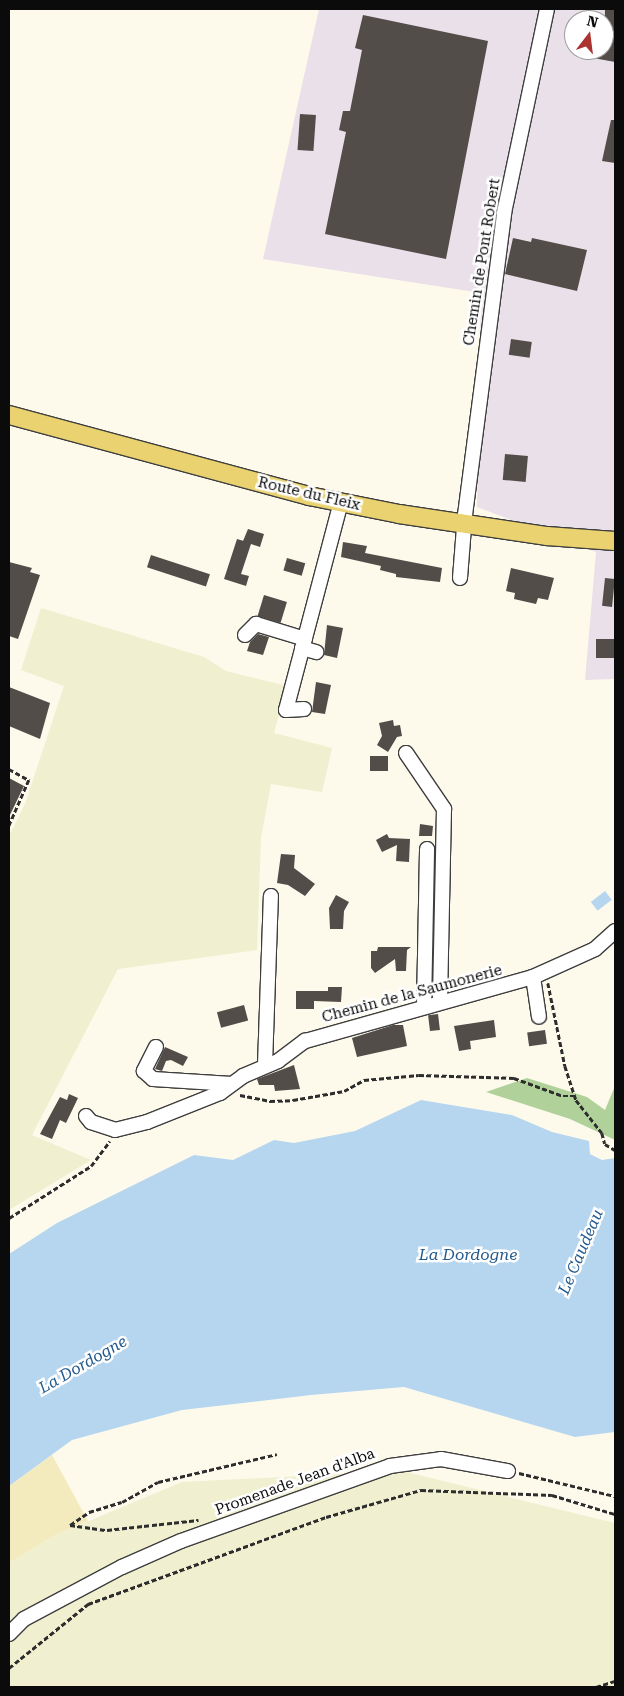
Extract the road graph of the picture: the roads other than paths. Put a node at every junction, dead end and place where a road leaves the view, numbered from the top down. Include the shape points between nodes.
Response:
1 (547, 9) edge
2 (9, 416) edge
3 (341, 502) junction
4 (464, 523) junction
5 (615, 541) edge
6 (460, 578) dead end
7 (245, 635) dead end
8 (308, 646) junction
9 (304, 709) dead end
10 (406, 753) dead end
11 (427, 849) dead end
12 (271, 896) dead end
13 (615, 931) edge
14 (539, 974) junction
15 (440, 1002) junction
16 (424, 1006) junction
17 (539, 1017) dead end
18 (156, 1047) dead end
19 (265, 1064) junction
20 (226, 1089) junction
21 (86, 1116) dead end
22 (508, 1471) road end
23 (9, 1634) edge

1 - 4 street, Chemin de Pont Robert via 504,213
2 - 3 main road, Route du Fleix
3 - 4 main road, Route du Fleix
3 - 8 street
4 - 5 main road, Route du Fleix via 547,536
4 - 6 street, Chemin de Pont Robert
7 - 8 street via 256,624
8 - 9 street via 286,710
10 - 15 street via 444,809
11 - 16 street
12 - 19 street
13 - 14 street, Chemin de la Saumonerie via 595,949
14 - 15 street, Chemin de la Saumonerie
14 - 17 street
15 - 16 street, Chemin de la Saumonerie
16 - 19 street, Chemin de la Saumonerie via 305,1041 278,1061
18 - 20 street via 144,1070 153,1079
19 - 20 street, Chemin de la Saumonerie
20 - 21 street, Chemin de la Saumonerie via 147,1122 115,1130 91,1122
22 - 23 street, Promenade Jean d'Alba via 441,1459 390,1466 219,1527 69,1592 24,1619

